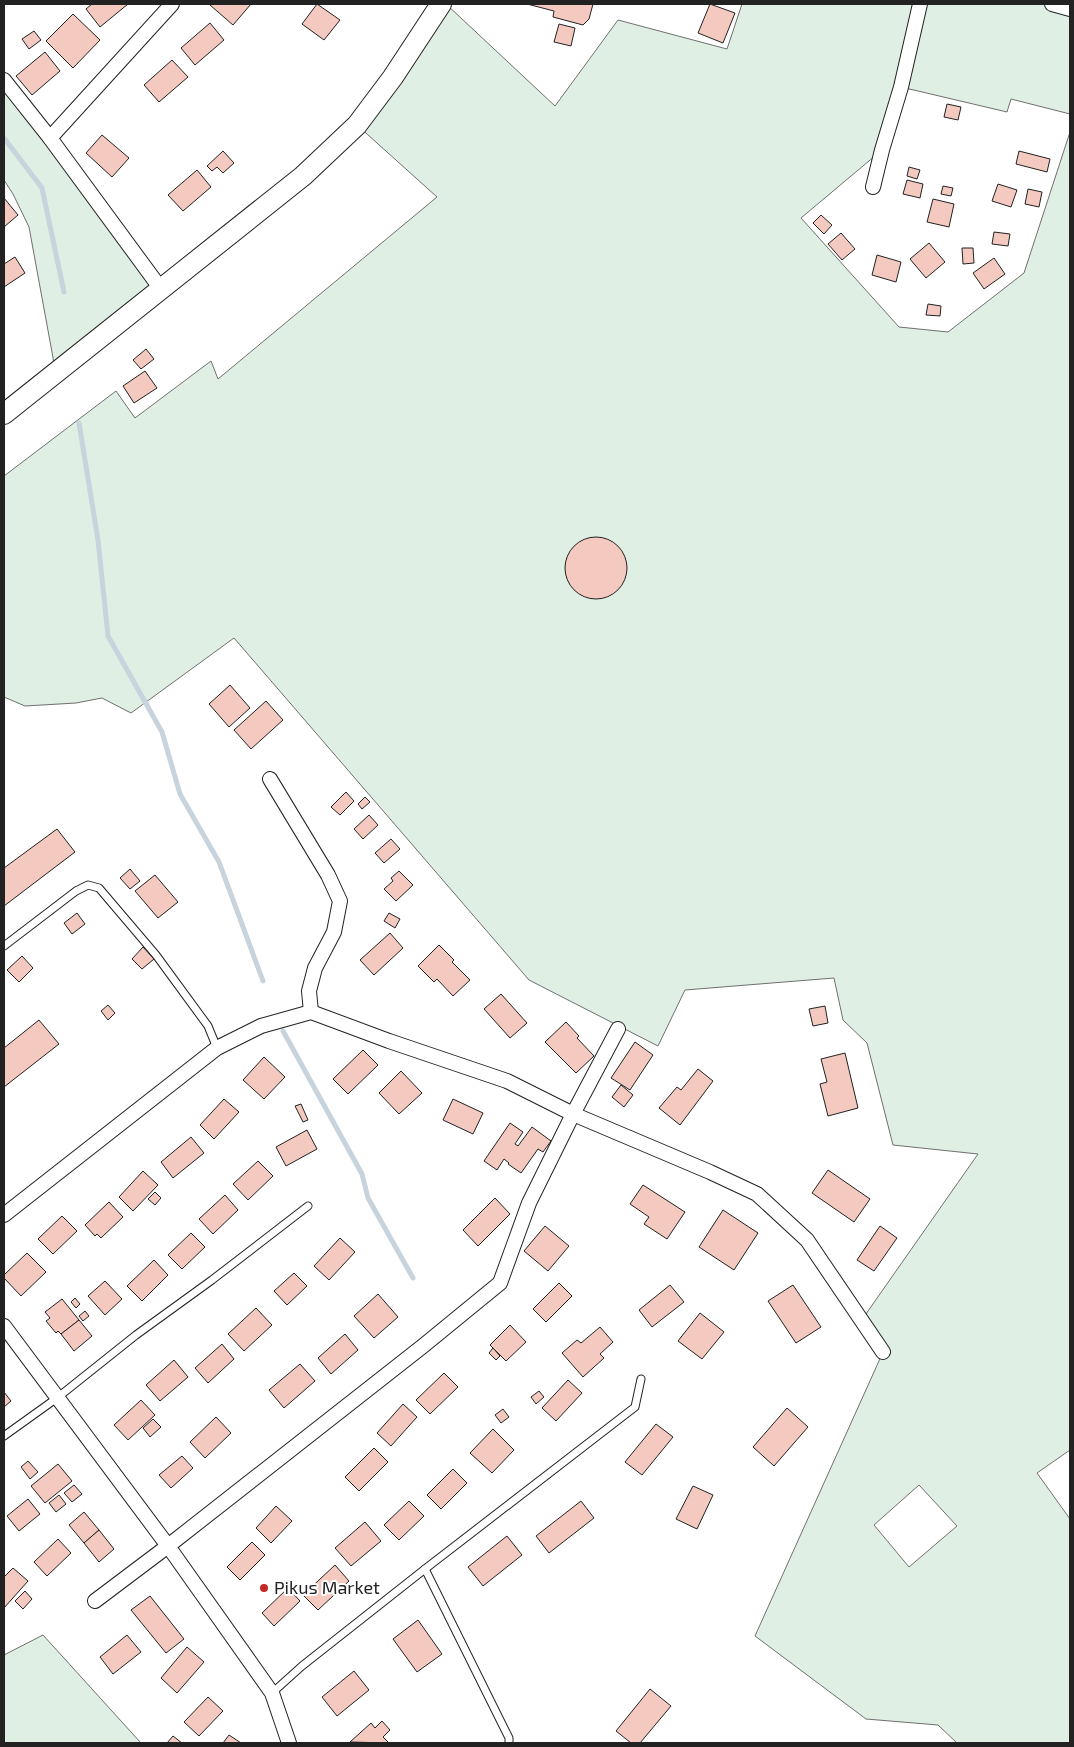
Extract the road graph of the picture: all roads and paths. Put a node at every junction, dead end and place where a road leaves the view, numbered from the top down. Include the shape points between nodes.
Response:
1 (172, 4) edge
2 (441, 4) edge
3 (920, 4) edge
4 (1052, 4) edge
5 (1070, 8) edge
6 (4, 80) edge
7 (50, 138) junction
8 (874, 187) dead end
9 (161, 289) junction
10 (4, 414) edge
11 (270, 779) dead end
12 (4, 946) edge
13 (311, 1012) junction
14 (618, 1029) dead end
15 (217, 1048) junction
16 (573, 1114) junction
17 (308, 1206) dead end
18 (4, 1215) edge
19 (4, 1326) edge
20 (883, 1352) dead end
21 (641, 1379) dead end
22 (57, 1398) junction
23 (4, 1436) edge
24 (168, 1546) junction
25 (425, 1569) junction
26 (95, 1601) dead end
27 (272, 1693) junction
28 (289, 1743) edge
29 (509, 1743) edge

1 - 7 street
2 - 9 street via 357,125 303,176
3 - 8 street
4 - 5 street
6 - 7 street
7 - 9 street
9 - 10 street
11 - 13 street via 328,875 340,902 334,932 315,968 309,991
12 - 15 lane via 76,891 88,885 99,888 156,955 208,1026
13 - 15 street via 261,1026
13 - 16 street via 507,1080
14 - 16 street
15 - 18 street
16 - 20 street via 756,1194 807,1240
16 - 24 street via 529,1203 500,1283
17 - 22 lane
19 - 22 street
21 - 25 lane via 635,1407
22 - 23 lane
22 - 24 street
24 - 26 street
24 - 27 street
25 - 27 lane
25 - 29 lane
27 - 28 street

